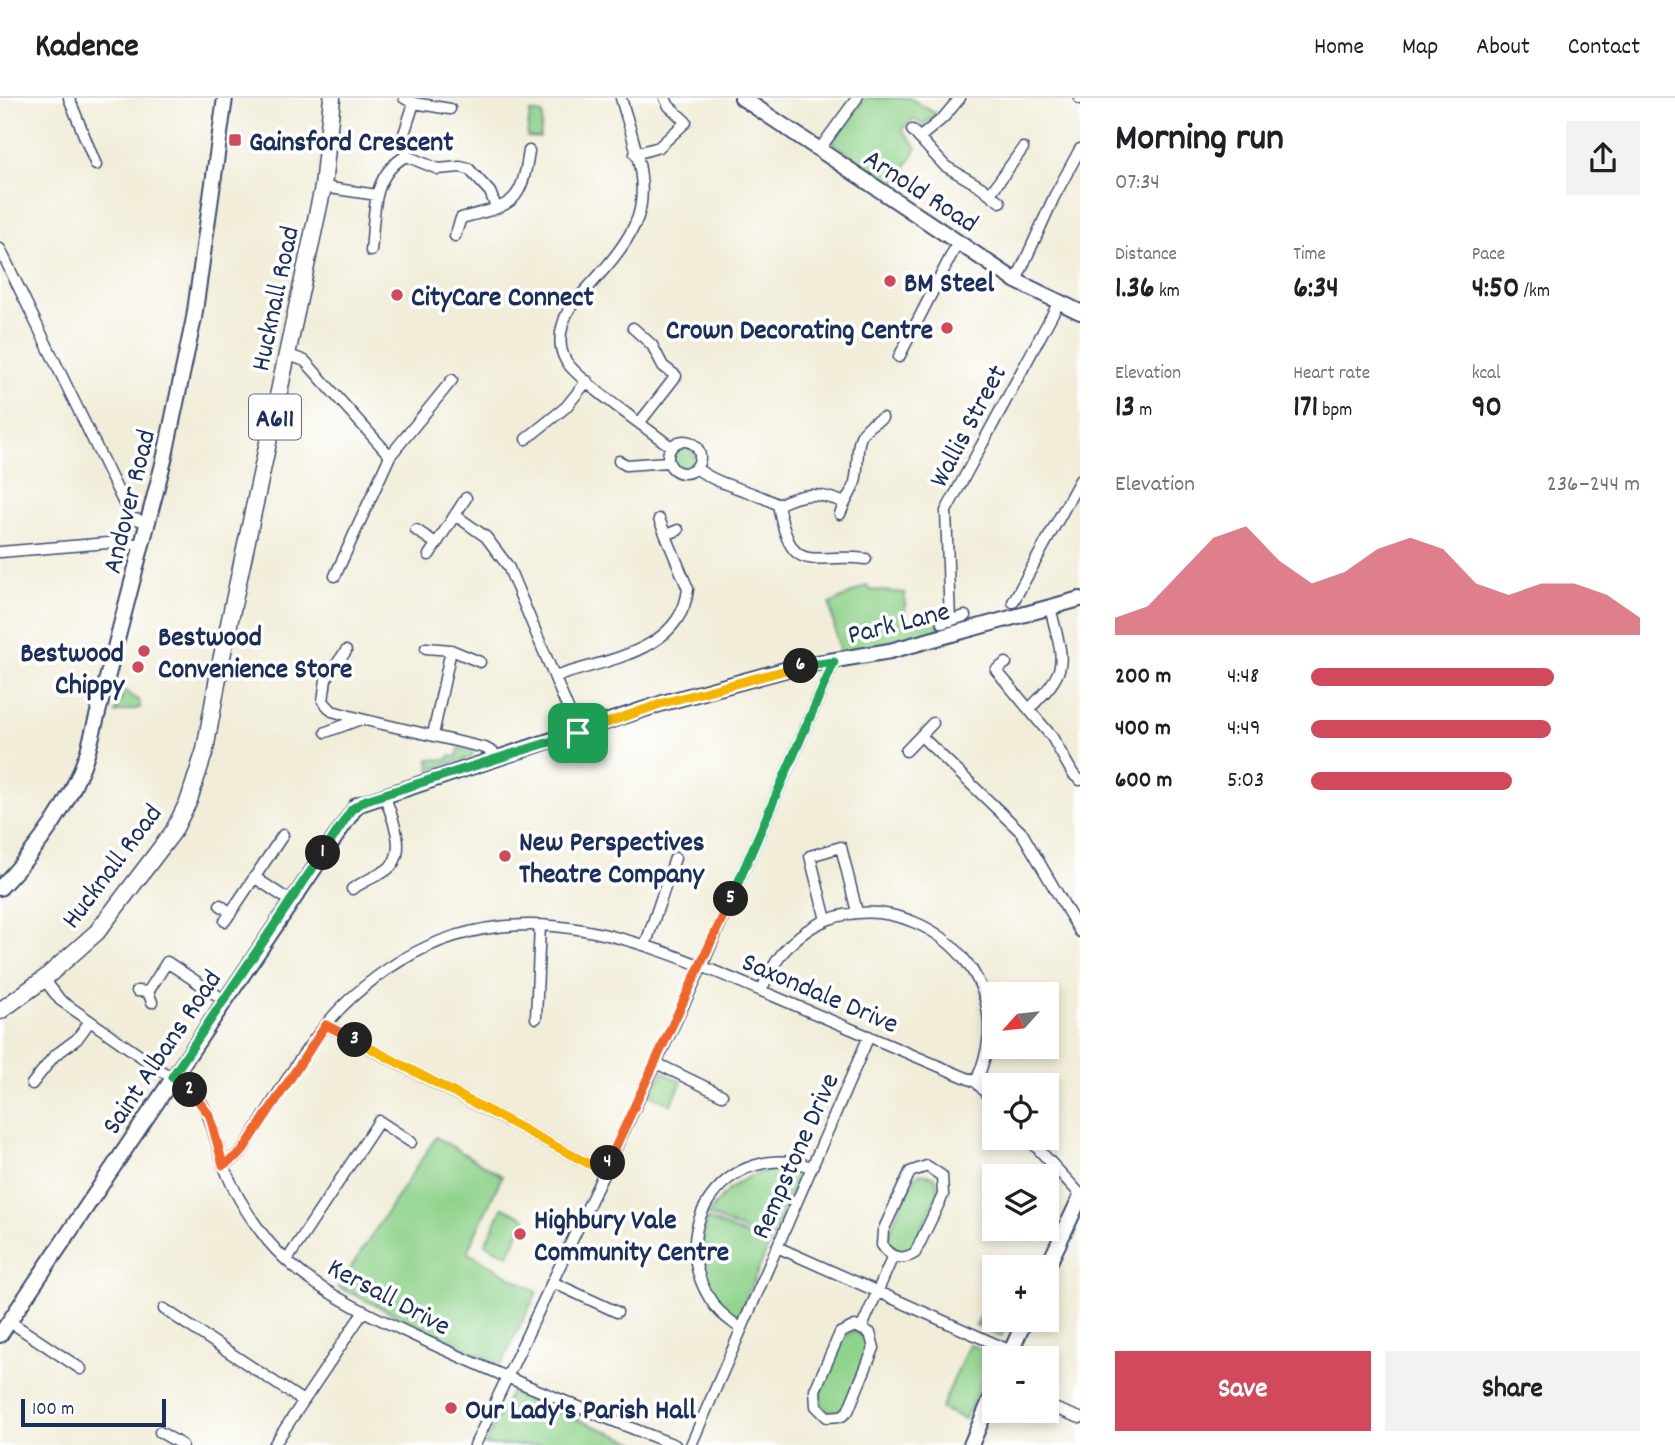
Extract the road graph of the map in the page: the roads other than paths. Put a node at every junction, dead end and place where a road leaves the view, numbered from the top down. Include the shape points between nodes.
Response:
1 (69, 98) edge
2 (225, 98) edge
3 (332, 98) edge
4 (404, 98) edge
5 (621, 98) edge
6 (665, 98) edge
7 (742, 98) edge
8 (857, 98) edge
9 (960, 98) edge
10 (415, 103) junction
11 (450, 109) dead end
12 (1023, 148) dead end
13 (1080, 149) edge
14 (819, 150) junction
15 (529, 151) dead end
16 (1006, 152) dead end
17 (635, 154) junction
18 (405, 156) junction
19 (1017, 159) junction
20 (96, 164) dead end
21 (1069, 169) junction
22 (1080, 176) edge
23 (323, 187) junction
24 (990, 194) junction
25 (377, 195) junction
26 (1000, 202) dead end
27 (496, 206) junction
28 (455, 236) dead end
29 (958, 242) junction
30 (0, 249) edge
31 (371, 251) dead end
32 (1016, 281) junction
33 (1059, 302) junction
34 (1080, 312) edge
35 (632, 328) dead end
36 (289, 355) junction
37 (899, 356) dead end
38 (452, 380) dead end
39 (587, 381) junction
40 (882, 418) dead end
41 (640, 422) junction
42 (526, 439) dead end
43 (671, 447) junction
44 (390, 456) junction
45 (619, 461) dead end
46 (668, 462) junction
47 (696, 468) junction
48 (1080, 480) edge
49 (466, 498) dead end
50 (845, 503) junction
51 (778, 505) junction
52 (840, 514) dead end
53 (455, 515) junction
54 (659, 519) dead end
55 (147, 522) junction
56 (416, 530) dead end
57 (678, 530) dead end
58 (666, 535) junction
59 (437, 544) junction
60 (141, 545) junction
61 (0, 552) edge
62 (429, 555) dead end
63 (866, 559) dead end
64 (335, 576) dead end
65 (1080, 599) edge
66 (1013, 602) dead end
67 (1050, 607) junction
68 (965, 616) dead end
69 (426, 648) dead end
70 (451, 650) junction
71 (480, 662) dead end
72 (834, 662) junction
73 (1006, 663) dead end
74 (352, 667) dead end
75 (555, 677) junction
76 (1029, 709) junction
77 (361, 719) junction
78 (933, 723) dead end
79 (326, 732) dead end
80 (578, 733) junction
81 (433, 735) junction
82 (921, 736) junction
83 (906, 751) dead end
84 (496, 759) junction
85 (1080, 780) edge
86 (384, 794) junction
87 (366, 800) joint
88 (283, 835) dead end
89 (675, 858) dead end
90 (365, 866) dead end
91 (254, 877) junction
92 (369, 878) junction
93 (0, 888) edge
94 (352, 889) dead end
95 (290, 901) junction
96 (220, 905) dead end
97 (858, 912) junction
98 (826, 920) junction
99 (540, 925) junction
100 (1080, 932) edge
101 (646, 943) junction
102 (702, 966) junction
103 (44, 979) junction
104 (761, 991) junction
105 (224, 1000) junction
106 (152, 1002) dead end
107 (0, 1011) edge
108 (536, 1018) dead end
109 (90, 1021) junction
110 (326, 1025) junction
111 (869, 1037) junction
112 (656, 1063) junction
113 (172, 1077) junction
114 (976, 1082) junction
115 (32, 1084) dead end
116 (982, 1088) edge
117 (723, 1095) dead end
118 (411, 1142) dead end
119 (1039, 1150) edge
120 (223, 1165) junction
121 (812, 1167) junction
122 (604, 1172) junction
123 (1080, 1196) edge
124 (777, 1247) junction
125 (1053, 1255) edge
126 (892, 1256) junction
127 (287, 1260) junction
128 (552, 1282) junction
129 (877, 1292) junction
130 (164, 1309) dead end
131 (364, 1311) junction
132 (617, 1312) dead end
133 (9, 1321) junction
134 (862, 1327) junction
135 (741, 1329) junction
136 (0, 1335) edge
137 (990, 1346) edge
138 (81, 1369) dead end
139 (506, 1379) junction
140 (303, 1401) junction
141 (1059, 1410) edge
142 (1080, 1418) edge
143 (982, 1419) edge
144 (160, 1432) dead end
145 (181, 1445) edge
146 (274, 1445) edge
147 (475, 1445) edge
148 (675, 1445) edge
149 (691, 1445) edge
150 (971, 1445) edge

1 - 20 street
2 - 55 street, Andover Road via 194,318
3 - 23 main road, Hucknall Road / A611
4 - 10 street
5 - 17 street
6 - 17 street via 686,122 659,148
7 - 14 street, Arnold Road
8 - 14 street
9 - 24 street via 943,118 915,134 945,166
10 - 11 street
10 - 18 street via 403,137
12 - 19 street
13 - 21 street
14 - 29 street, Arnold Road
15 - 27 street via 524,187 517,197
16 - 19 street
17 - 39 street via 642,189 636,223 563,322 561,348
18 - 25 street via 385,170
18 - 27 street via 438,169 469,169
19 - 24 street
21 - 22 street
21 - 32 street
23 - 25 street
23 - 36 main road, Hucknall Road / A611
24 - 26 street
25 - 31 street
27 - 28 street via 461,218
29 - 32 street, Arnold Road
29 - 37 street
30 - 55 street via 131,518
32 - 33 street, Arnold Road
33 - 34 street, Arnold Road
33 - 68 street, Wallis Street via 946,511 946,622
35 - 41 street via 676,376
36 - 44 street via 305,361
36 - 103 main road, Hucknall Road / A611 via 205,750 189,800 173,832 97,932
38 - 44 street
39 - 41 street
39 - 42 street via 566,407
40 - 50 street via 871,424 858,442 855,482
41 - 43 street
43 - 46 street
43 - 47 street via 684,441 694,444 700,458
44 - 64 street
45 - 46 street via 626,465
46 - 47 street via 683,473
47 - 51 street via 721,484 761,495
48 - 66 street
49 - 53 street
50 - 51 street via 811,493
50 - 52 street
51 - 63 street via 785,538 798,555 821,560 843,556
53 - 59 street
53 - 75 street via 486,537 508,566
54 - 58 street
55 - 60 street, Andover Road
56 - 59 street
57 - 58 street
58 - 75 street via 688,589 686,601 662,637 606,662
59 - 62 street
60 - 61 street via 120,542
60 - 93 street, Andover Road via 82,771 52,825
65 - 67 street, Park Lane
67 - 72 street, Park Lane
67 - 76 street via 1061,665 1054,686
69 - 70 street
70 - 71 street
70 - 81 street
72 - 80 street, Park Lane via 799,666 663,703
72 - 102 street
73 - 76 street via 996,670
74 - 77 street via 343,655 326,679 323,701 332,711
75 - 80 street
76 - 85 street
77 - 79 street
77 - 81 street
78 - 82 street
80 - 84 street, Park Lane
81 - 84 street via 485,748
82 - 83 street
82 - 100 street via 1022,833
84 - 86 street, Park Lane
86 - 87 street, Park Lane
86 - 92 street via 398,853 387,870
87 - 95 street, Saint Albans Road via 352,809
88 - 91 street
89 - 101 street
90 - 92 street
91 - 95 street
91 - 96 street via 228,917
92 - 94 street
95 - 105 street, Saint Albans Road
97 - 98 street
97 - 98 street via 841,847 810,856
97 - 114 street via 911,919 937,932 974,973 989,1029
98 - 104 street via 786,948
99 - 101 street, Saxondale Drive
99 - 108 street
99 - 110 street, Saxondale Drive via 480,930 425,949 382,973
101 - 102 street, Saxondale Drive
102 - 104 street, Saxondale Drive
102 - 112 street
103 - 107 main road, Hucknall Road / A611
103 - 109 street, Kersall Drive via 60,1000
104 - 111 street, Saxondale Drive
105 - 106 street via 167,962 142,991
105 - 113 street, Saint Albans Road
109 - 113 street, Kersall Drive
109 - 115 street
110 - 120 street, Saxondale Drive via 241,1153
110 - 122 street
111 - 114 street, Saxondale Drive
111 - 121 street, Rempstone Drive
112 - 117 street
112 - 122 street
113 - 120 street, Kersall Drive via 204,1105
113 - 133 street, Saint Albans Road
114 - 116 street, Saxondale Drive
118 - 127 street via 379,1121
119 - 123 street
120 - 127 street, Kersall Drive via 254,1223
121 - 124 street, Rempstone Drive
121 - 135 street via 777,1160 754,1166 720,1186 700,1214 694,1247 702,1284 711,1302
122 - 128 street
123 - 125 street
124 - 129 street
124 - 135 street, Rempstone Drive
126 - 126 street via 881,1238 905,1180 918,1167 937,1170 943,1195 919,1247 908,1257
126 - 129 street
127 - 131 street, Kersall Drive via 329,1293
128 - 132 street
128 - 139 street
129 - 134 street
129 - 137 street
130 - 140 street
131 - 139 street, Kersall Drive
131 - 140 street
133 - 136 street, Saint Albans Road
133 - 138 street
134 - 134 street via 874,1348 848,1411 827,1417 816,1406 815,1390 841,1333 855,1325
135 - 149 street, Rempstone Drive
139 - 147 street
139 - 148 street, Kersall Drive
140 - 146 street
141 - 142 street
143 - 150 street
144 - 145 street

